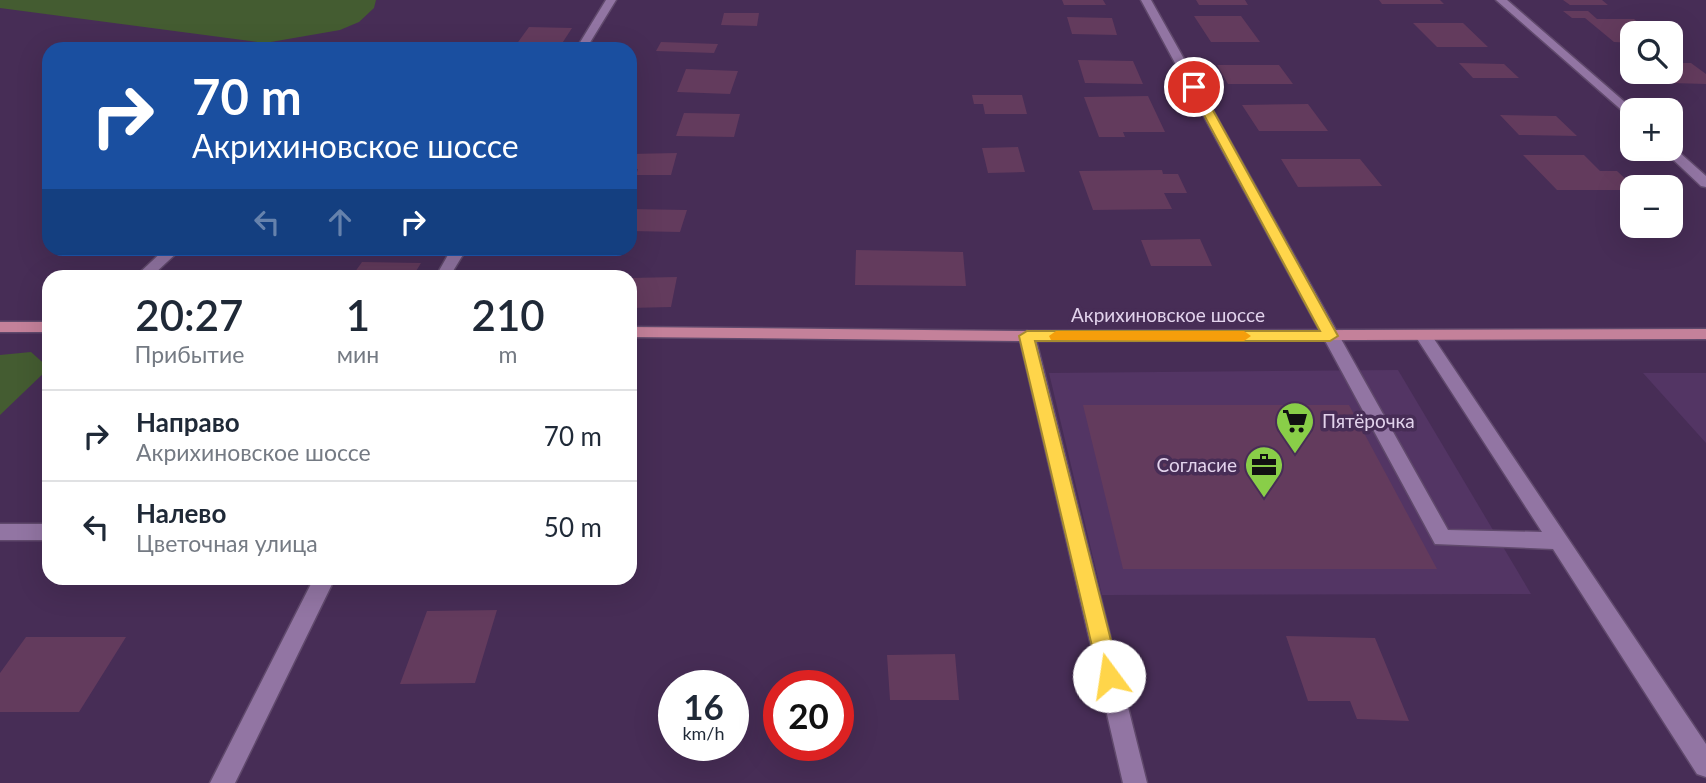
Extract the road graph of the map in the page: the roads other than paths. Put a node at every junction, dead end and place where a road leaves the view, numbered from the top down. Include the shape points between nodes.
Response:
1 (611, 0) edge
2 (1146, 0) edge
3 (1502, 0) edge
4 (585, 42) edge
5 (1620, 104) edge
6 (1683, 161) edge
7 (1706, 183) edge
8 (166, 256) edge
9 (150, 270) edge
10 (0, 327) edge
11 (42, 327) edge
12 (637, 332) edge
13 (1706, 334) edge
14 (1027, 336) junction
15 (1330, 336) junction
16 (1424, 337) junction
17 (42, 531) edge
18 (0, 532) edge
19 (1558, 541) junction
20 (321, 585) edge
21 (1706, 765) edge
22 (222, 783) edge
23 (1135, 783) edge

1 - 4 street
2 - 15 street
3 - 5 street
6 - 7 street
8 - 9 street
10 - 11 main road
12 - 14 main road, Акрихиновское шоссе
13 - 16 main road, Акрихиновское шоссе
14 - 15 main road, Акрихиновское шоссе
14 - 23 street
15 - 16 main road, Акрихиновское шоссе
15 - 19 street via 1442,538
16 - 19 street
17 - 18 street
19 - 21 street
20 - 22 street

